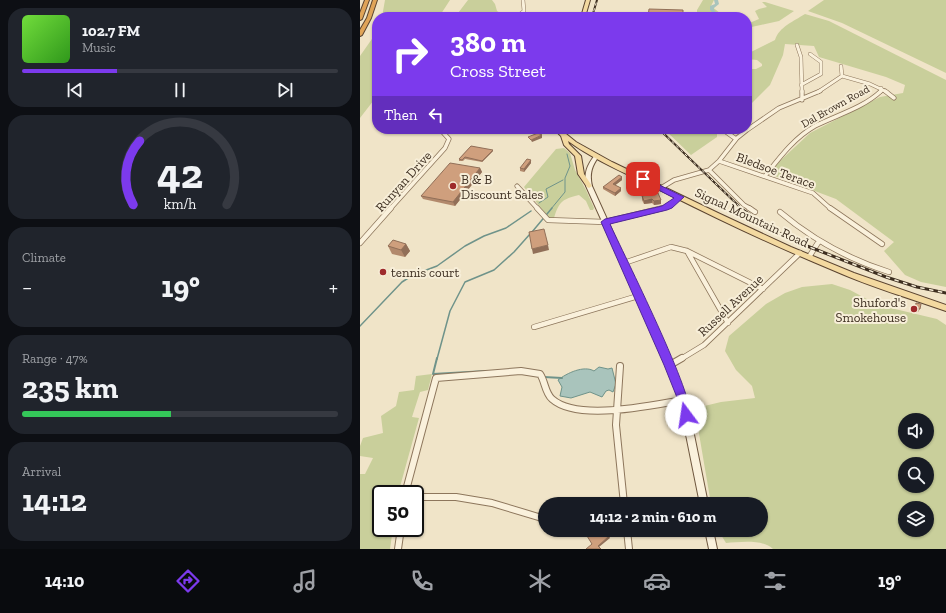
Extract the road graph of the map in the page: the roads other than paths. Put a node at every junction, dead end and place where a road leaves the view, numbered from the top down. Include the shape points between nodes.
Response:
1 (367, 0) edge
2 (375, 0) edge
3 (523, 0) edge
4 (588, 0) edge
5 (523, 12) edge
6 (584, 12) edge
7 (360, 19) edge
8 (360, 35) edge
9 (797, 45) dead end
10 (810, 54) dead end
11 (841, 66) dead end
12 (842, 76) junction
13 (801, 85) junction
14 (881, 88) junction
15 (894, 98) dead end
16 (802, 100) junction
17 (752, 127) edge
18 (446, 134) edge
19 (729, 134) edge
20 (743, 134) edge
21 (564, 136) joint
22 (736, 139) junction
23 (598, 156) junction
24 (719, 161) junction
25 (709, 170) junction
26 (764, 176) junction
27 (517, 186) dead end
28 (588, 186) junction
29 (660, 188) junction
30 (680, 197) junction
31 (755, 212) dead end
32 (780, 212) dead end
33 (605, 222) junction
34 (819, 241) junction
35 (360, 243) edge
36 (882, 244) dead end
37 (687, 251) junction
38 (800, 253) junction
39 (809, 257) junction
40 (624, 263) junction
41 (889, 272) dead end
42 (763, 289) junction
43 (638, 296) junction
44 (946, 308) edge
45 (728, 323) junction
46 (534, 327) dead end
47 (670, 365) junction
48 (620, 366) dead end
49 (683, 400) junction
50 (618, 411) junction
51 (407, 485) edge
52 (424, 497) edge
53 (623, 497) edge
54 (703, 497) edge
55 (538, 517) edge
56 (400, 537) edge
57 (628, 537) edge
58 (710, 537) edge
59 (398, 549) edge
60 (629, 549) edge
61 (713, 549) edge

1 - 7 highway
2 - 8 highway via 370,18
3 - 5 street
4 - 6 main road
9 - 13 street via 800,51
10 - 13 street via 821,62 821,74
11 - 12 street
12 - 14 street
12 - 16 street
13 - 16 street
14 - 15 street via 887,90
14 - 26 street, Dal Brown Road via 879,93 851,110 803,134 787,148
16 - 17 street via 779,108
18 - 35 street, Runyan Drive via 449,139 445,148
19 - 22 street
20 - 22 street
21 - 23 main road, Signal Mountain Road
21 - 28 main road via 566,144 578,156
22 - 24 street
23 - 28 main road via 586,173
23 - 29 main road, Signal Mountain Road
24 - 25 street
24 - 26 street, Bledsoe Terace
25 - 29 street via 674,180
25 - 31 street via 744,205
26 - 36 street, Bledsoe Terace via 813,193 828,207
27 - 33 street via 548,220
28 - 33 main road
29 - 30 main road, Signal Mountain Road
30 - 33 street via 664,208
30 - 38 main road, Signal Mountain Road
32 - 34 street
33 - 40 main road
34 - 39 street
34 - 41 street via 847,256
37 - 40 street via 671,247
37 - 42 street
37 - 45 street
38 - 39 main road, Signal Mountain Road
38 - 42 street, Russell Avenue
39 - 44 main road, Signal Mountain Road
40 - 43 main road
42 - 45 street, Russell Avenue
43 - 46 street
43 - 47 main road
45 - 47 street, Russell Avenue via 704,346
47 - 49 main road
48 - 50 street
49 - 50 street
49 - 54 main road
50 - 51 street via 586,410 565,405 553,399 545,389 544,379 540,374 522,371 436,378
50 - 53 street via 616,425
52 - 55 street via 463,498 492,503
56 - 59 street
57 - 60 street
58 - 61 main road

